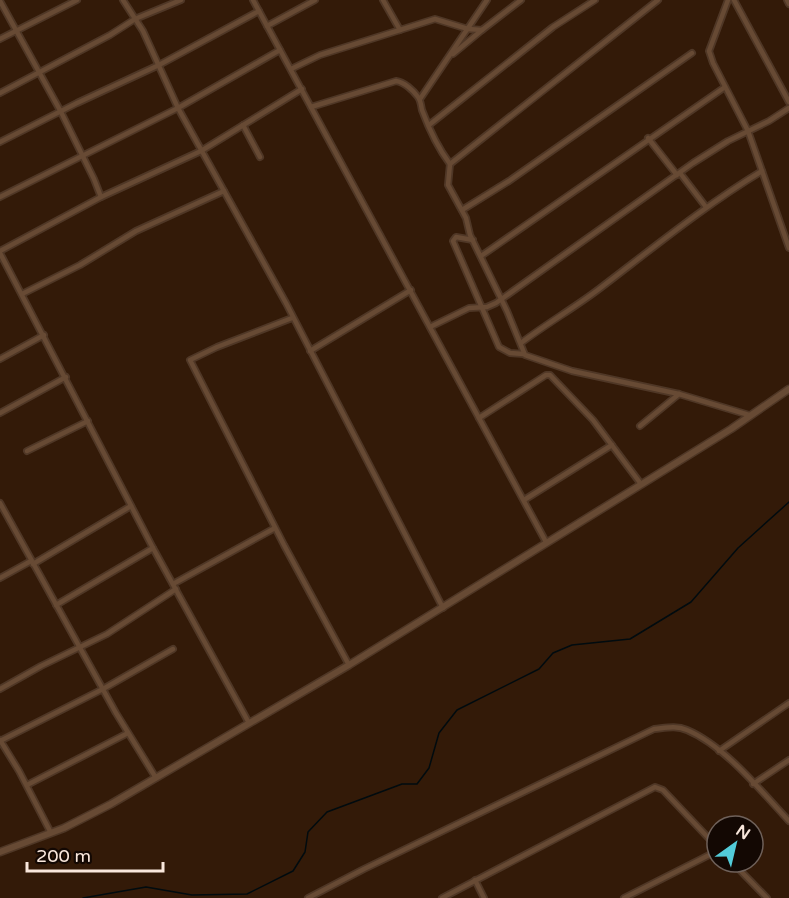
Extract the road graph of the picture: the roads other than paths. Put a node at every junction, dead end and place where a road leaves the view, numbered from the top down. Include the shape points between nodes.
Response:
1 (77, 0) edge
2 (123, 0) edge
3 (181, 0) edge
4 (253, 0) edge
5 (315, 0) edge
6 (383, 0) edge
7 (487, 0) edge
8 (521, 0) edge
9 (595, 0) edge
10 (658, 0) edge
11 (728, 0) edge
12 (734, 0) edge
13 (0, 1) edge
14 (260, 12) junction
15 (135, 19) junction
16 (267, 26) junction
17 (468, 29) junction
18 (17, 30) junction
19 (400, 30) junction
20 (482, 30) junction
21 (0, 39) edge
22 (280, 50) junction
23 (692, 53) dead end
24 (450, 56) junction
25 (159, 65) junction
26 (291, 69) junction
27 (38, 72) junction
28 (725, 87) junction
29 (302, 89) junction
30 (0, 93) edge
31 (420, 99) junction
32 (789, 102) edge
33 (311, 107) junction
34 (178, 108) junction
35 (789, 108) edge
36 (61, 112) junction
37 (243, 125) junction
38 (429, 125) junction
39 (748, 131) junction
40 (648, 138) junction
41 (0, 142) edge
42 (201, 151) junction
43 (81, 156) junction
44 (260, 157) dead end
45 (450, 164) junction
46 (762, 171) junction
47 (679, 174) junction
48 (224, 191) junction
49 (0, 197) edge
50 (101, 197) junction
51 (706, 207) junction
52 (462, 210) junction
53 (473, 240) junction
54 (789, 248) edge
55 (0, 252) edge
56 (482, 256) junction
57 (411, 290) junction
58 (22, 294) junction
59 (501, 299) junction
60 (481, 308) junction
61 (292, 318) junction
62 (430, 327) junction
63 (44, 335) junction
64 (520, 343) junction
65 (310, 351) junction
66 (525, 354) junction
67 (0, 359) edge
68 (66, 377) junction
69 (789, 388) edge
70 (679, 394) junction
71 (0, 413) edge
72 (749, 415) junction
73 (479, 417) junction
74 (88, 421) junction
75 (640, 426) dead end
76 (612, 445) junction
77 (27, 451) dead end
78 (641, 484) junction
79 (524, 500) junction
80 (0, 503) edge
81 (131, 506) junction
82 (275, 528) junction
83 (546, 542) junction
84 (153, 548) junction
85 (32, 563) junction
86 (0, 578) edge
87 (173, 584) junction
88 (176, 589) junction
89 (56, 605) junction
90 (442, 608) junction
91 (80, 646) junction
92 (173, 649) dead end
93 (349, 665) junction
94 (0, 689) edge
95 (103, 689) junction
96 (789, 703) edge
97 (249, 723) junction
98 (129, 734) junction
99 (0, 741) edge
100 (719, 751) junction
101 (789, 760) edge
102 (156, 778) junction
103 (753, 783) junction
104 (27, 785) junction
105 (789, 821) edge
106 (51, 833) junction
107 (705, 836) edge
108 (0, 852) edge
109 (705, 856) edge
110 (744, 874) edge
111 (475, 880) junction
112 (634, 896) edge
113 (308, 898) edge
114 (442, 898) edge
115 (484, 898) edge
116 (624, 898) edge
117 (767, 898) edge

1 - 18 street
2 - 15 street
3 - 15 street
4 - 14 street
5 - 16 street
6 - 19 street
7 - 17 street
8 - 20 street
9 - 38 street via 553,27
10 - 45 street
11 - 28 street via 709,51
12 - 32 street
13 - 18 street
14 - 16 street
14 - 25 street
15 - 25 street
15 - 27 street
16 - 22 street
17 - 19 street via 435,19
17 - 20 street
17 - 24 street
18 - 21 street
18 - 27 street
19 - 26 street via 320,55
20 - 24 street
22 - 26 street
22 - 34 street
23 - 52 street
24 - 31 street
25 - 34 street
25 - 36 street
26 - 29 street
27 - 30 street
27 - 36 street
28 - 39 street
28 - 40 street
29 - 33 street
29 - 37 street
31 - 33 street via 396,81
31 - 38 street
33 - 57 street
34 - 42 street
34 - 43 street
35 - 39 street
36 - 41 street
36 - 43 street
37 - 42 street
37 - 44 street
38 - 45 street
39 - 46 street
39 - 47 street
40 - 47 street
40 - 56 street
42 - 48 street
42 - 50 street
43 - 49 street
43 - 50 street
45 - 52 street via 448,185
46 - 51 street
46 - 54 street
47 - 51 street
47 - 59 street
48 - 58 street via 136,231
48 - 61 street
50 - 55 street
51 - 64 street
52 - 53 street
53 - 56 street
53 - 60 street via 456,237 453,241
55 - 58 street
56 - 59 street
57 - 62 street
57 - 65 street
58 - 63 street
59 - 60 street
59 - 64 street
60 - 62 street via 470,308
60 - 66 street via 499,347
61 - 65 street
61 - 82 street via 190,360
62 - 73 street
63 - 67 street
63 - 68 street
64 - 66 street
65 - 90 street
66 - 70 street via 572,371
68 - 71 street
68 - 74 street
69 - 72 street
70 - 72 street
70 - 75 street
72 - 78 street
73 - 76 street via 550,375
73 - 79 street
74 - 77 street
74 - 81 street
76 - 78 street
76 - 79 street
78 - 83 street
79 - 83 street
80 - 85 street
81 - 84 street
81 - 85 street
82 - 87 street
82 - 93 street
83 - 90 street
84 - 87 street
84 - 89 street
85 - 86 street
85 - 89 street
87 - 88 street
88 - 91 street via 107,634
88 - 97 street
89 - 91 street
90 - 93 street
91 - 94 street
91 - 95 street
92 - 95 street
93 - 97 street
95 - 98 street
95 - 99 street
96 - 100 street
97 - 102 street
98 - 102 street
98 - 104 street
99 - 104 street
100 - 103 street
100 - 113 street via 687,730 654,729
101 - 103 street
102 - 106 street
103 - 105 street
104 - 106 street
106 - 108 street
107 - 111 street via 663,790 654,788
109 - 112 street
110 - 117 street
111 - 114 street
111 - 115 street
112 - 116 street

